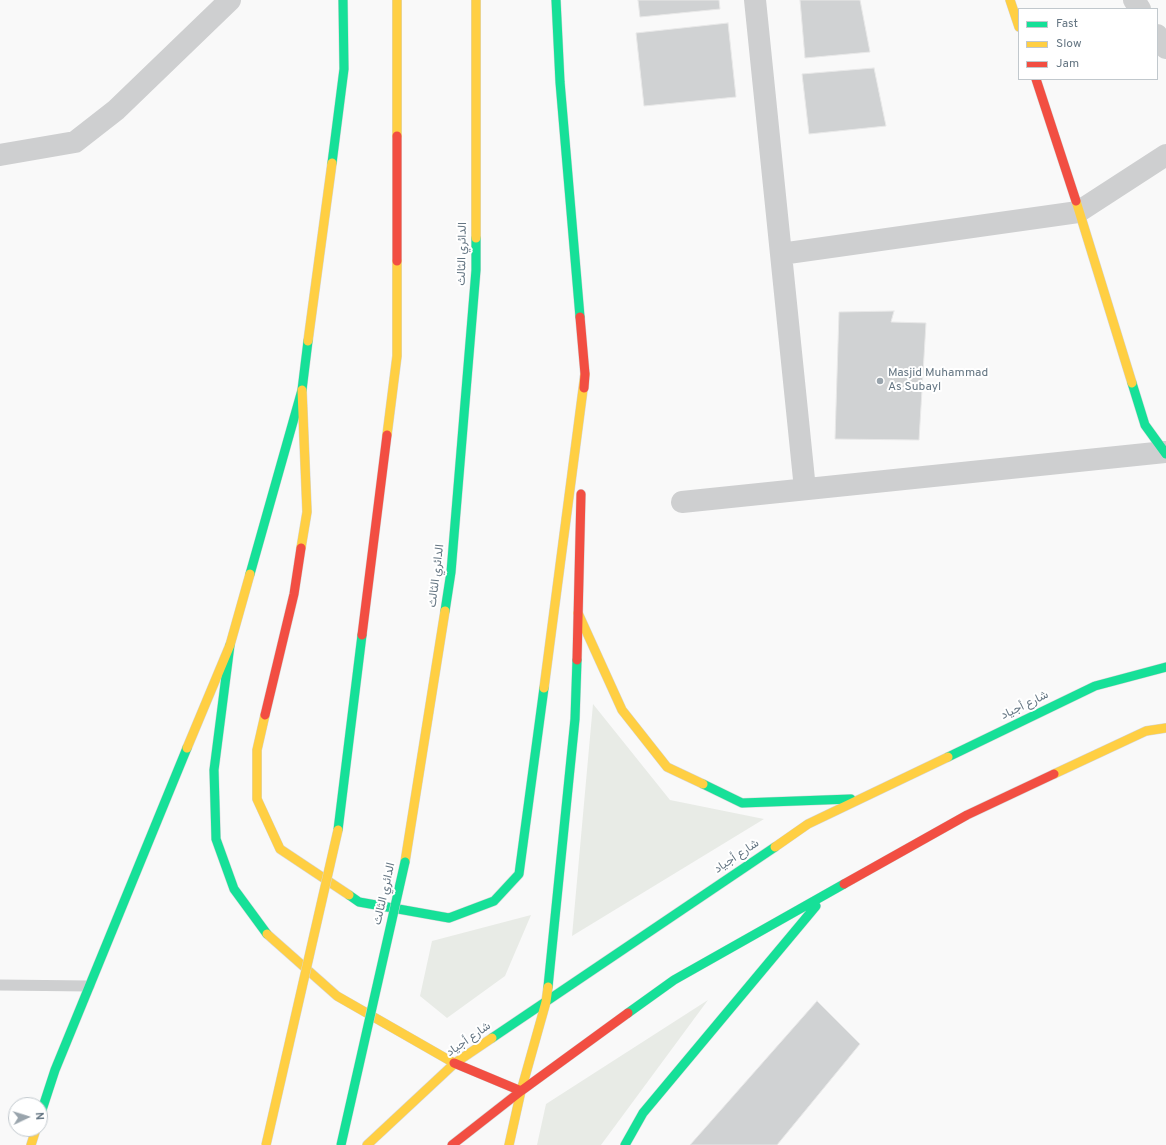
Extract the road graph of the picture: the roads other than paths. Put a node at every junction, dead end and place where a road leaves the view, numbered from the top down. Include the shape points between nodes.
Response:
1 (230, 0) edge
2 (343, 0) edge
3 (397, 0) edge
4 (476, 0) edge
5 (556, 0) edge
6 (755, 0) edge
7 (1010, 0) edge
8 (1018, 24) edge
9 (1158, 36) edge
10 (1166, 48) edge
11 (1036, 80) edge
12 (0, 155) edge
13 (1166, 155) edge
14 (1078, 212) junction
15 (781, 254) junction
16 (585, 374) junction
17 (302, 390) junction
18 (1165, 453) edge
19 (582, 470) dead end
20 (581, 486) dead end
21 (805, 489) junction
22 (682, 502) dead end
23 (578, 613) junction
24 (230, 645) junction
25 (1166, 667) edge
26 (1166, 728) edge
27 (860, 798) junction
28 (824, 895) junction
29 (0, 985) edge
30 (89, 986) junction
31 (546, 1002) junction
32 (455, 1063) junction
33 (521, 1092) junction
34 (46, 1097) edge
35 (266, 1145) edge
36 (341, 1145) edge
37 (367, 1145) edge
38 (452, 1145) edge
39 (509, 1145) edge
40 (624, 1145) edge

1 - 12 street via 116,110 75,142
2 - 17 main road via 344,69
3 - 35 main road, bridge via 397,356 338,830
4 - 36 main road, الدائري الثالث, bridge via 476,270 452,572 405,862
5 - 16 main road via 560,82
6 - 15 street
7 - 8 main road
9 - 10 street
11 - 14 main road
13 - 14 street
14 - 15 street
14 - 18 main road via 1145,425
15 - 21 street
16 - 17 main road via 519,874 494,901 449,918 359,902 280,849 258,799 257,750 294,594 307,512
16 - 19 main road
17 - 24 main road
18 - 21 street
20 - 23 main road
21 - 22 street
23 - 27 main road via 622,710 667,767 742,803
23 - 31 main road via 575,718
24 - 30 main road
24 - 32 main road via 214,770 216,839 234,889 266,933 337,996
25 - 27 main road, شارع أجياد via 1095,686
26 - 28 main road via 1146,732 967,815
27 - 31 main road, شارع أجياد via 808,824
28 - 33 main road via 674,980
28 - 40 main road via 643,1113
29 - 30 lane
30 - 34 main road
31 - 32 main road, شارع أجياد
31 - 33 main road
32 - 33 main road
32 - 37 main road, شارع أجياد
33 - 38 main road
33 - 39 main road

